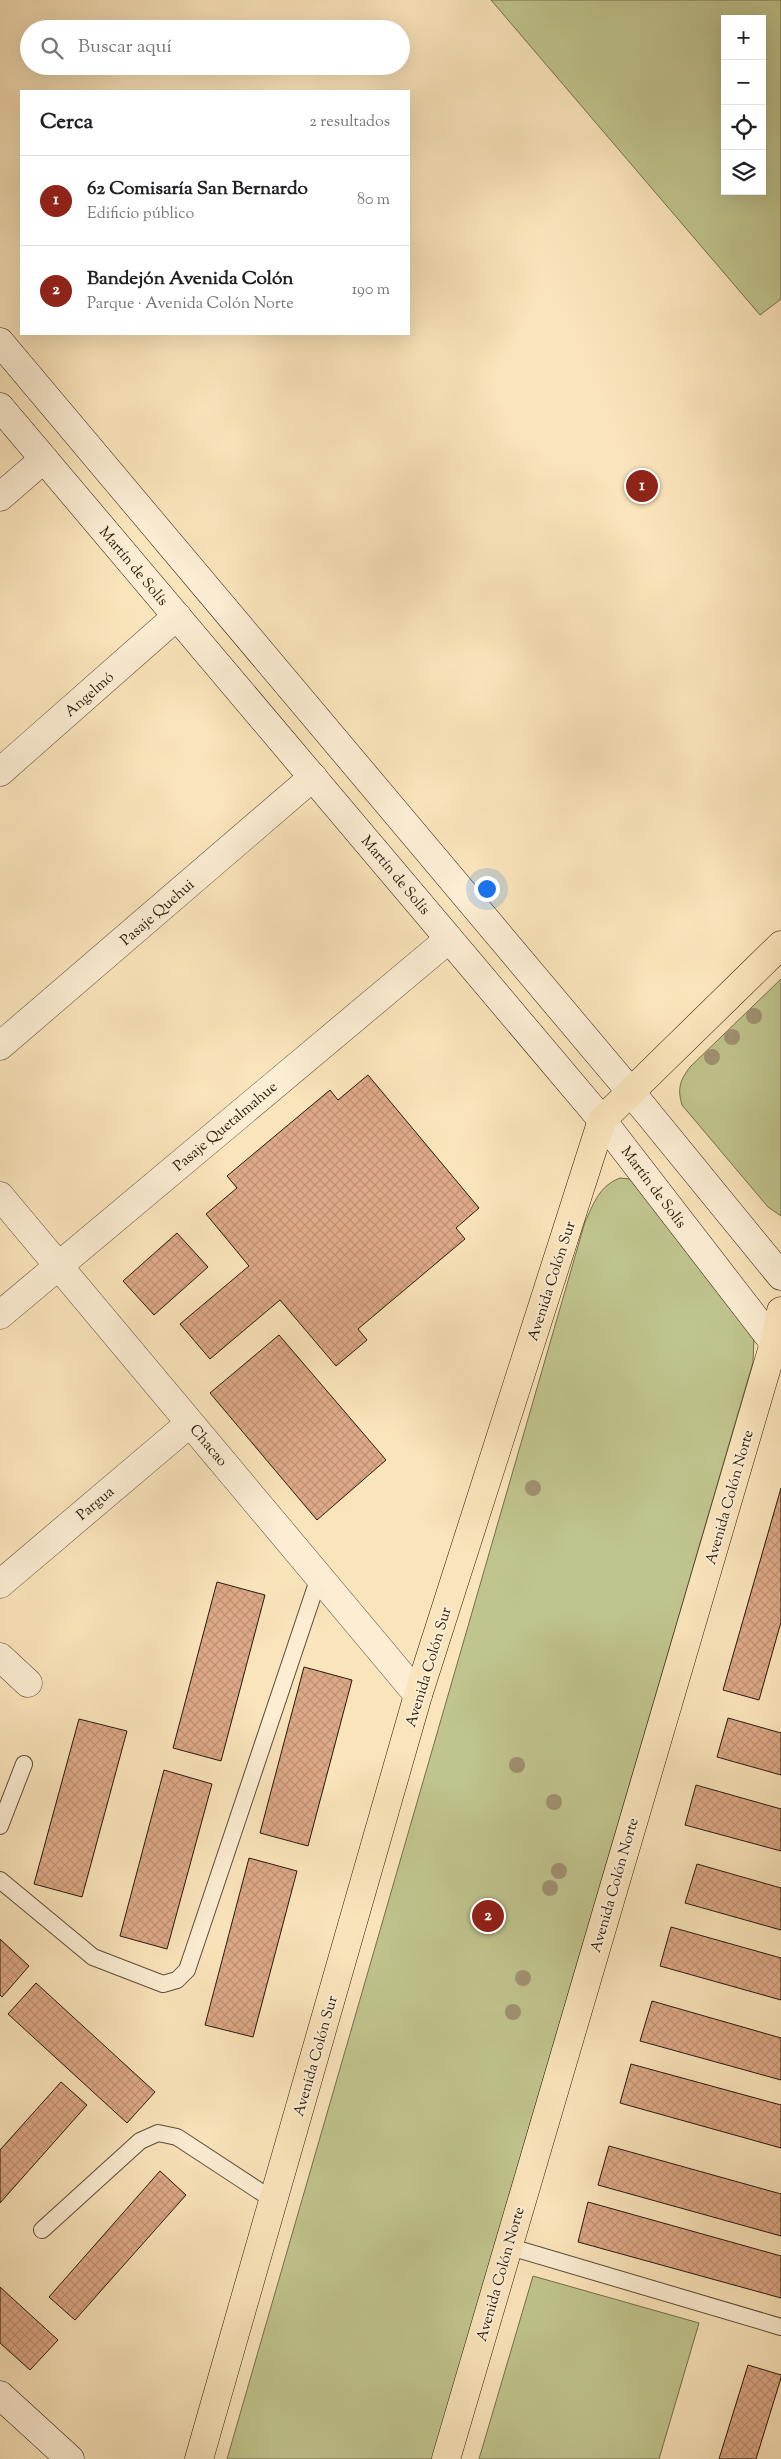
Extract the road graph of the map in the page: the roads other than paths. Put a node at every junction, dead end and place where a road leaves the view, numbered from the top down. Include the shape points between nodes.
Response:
1 (0, 342) edge
2 (0, 407) edge
3 (44, 459) junction
4 (0, 497) edge
5 (177, 616) junction
6 (0, 772) edge
7 (313, 777) junction
8 (449, 938) junction
9 (781, 945) edge
10 (0, 1046) edge
11 (630, 1091) junction
12 (602, 1120) junction
13 (0, 1196) edge
14 (58, 1266) junction
15 (781, 1276) edge
16 (781, 1311) edge
17 (0, 1315) edge
18 (778, 1348) edge
19 (190, 1422) junction
20 (319, 1577) junction
21 (0, 1584) edge
22 (0, 1657) edge
23 (28, 1682) dead end
24 (418, 1695) junction
25 (24, 1764) dead end
26 (0, 1826) edge
27 (0, 1880) edge
28 (273, 2200) junction
29 (42, 2230) dead end
30 (507, 2246) junction
31 (781, 2327) edge
32 (0, 2395) edge
33 (70, 2459) edge
34 (199, 2459) edge
35 (446, 2459) edge

1 - 11 street
2 - 3 street, Martín de Solís
3 - 4 street
3 - 5 street, Martín de Solís
5 - 6 street, Angelmó
5 - 7 street, Martín de Solís
7 - 8 street, Martín de Solís
7 - 10 street, Pasaje Quehui
8 - 12 street, Martín de Solís
8 - 14 street, Pasaje Quetalmahue
9 - 11 main road, Avenida Colón Sur
11 - 12 main road, Avenida Colón Sur
11 - 15 street
12 - 18 street, Martín de Solís
12 - 24 main road, Avenida Colón Sur
13 - 14 street, Chacao
14 - 17 street, Pasaje Quetalmahue
14 - 19 street, Chacao
16 - 18 main road, Avenida Colón Norte
18 - 30 main road, Avenida Colón Norte
19 - 20 street, Chacao
19 - 21 street, Pargua
20 - 24 street, Chacao
20 - 27 lane via 187,1970 177,1980 163,1984 93,1957
22 - 23 street
24 - 28 main road, Avenida Colón Sur
25 - 26 lane
28 - 29 lane via 177,2137 158,2133 140,2141
28 - 34 main road, Avenida Colón Sur
30 - 31 lane
30 - 35 main road, Avenida Colón Norte
32 - 33 street

